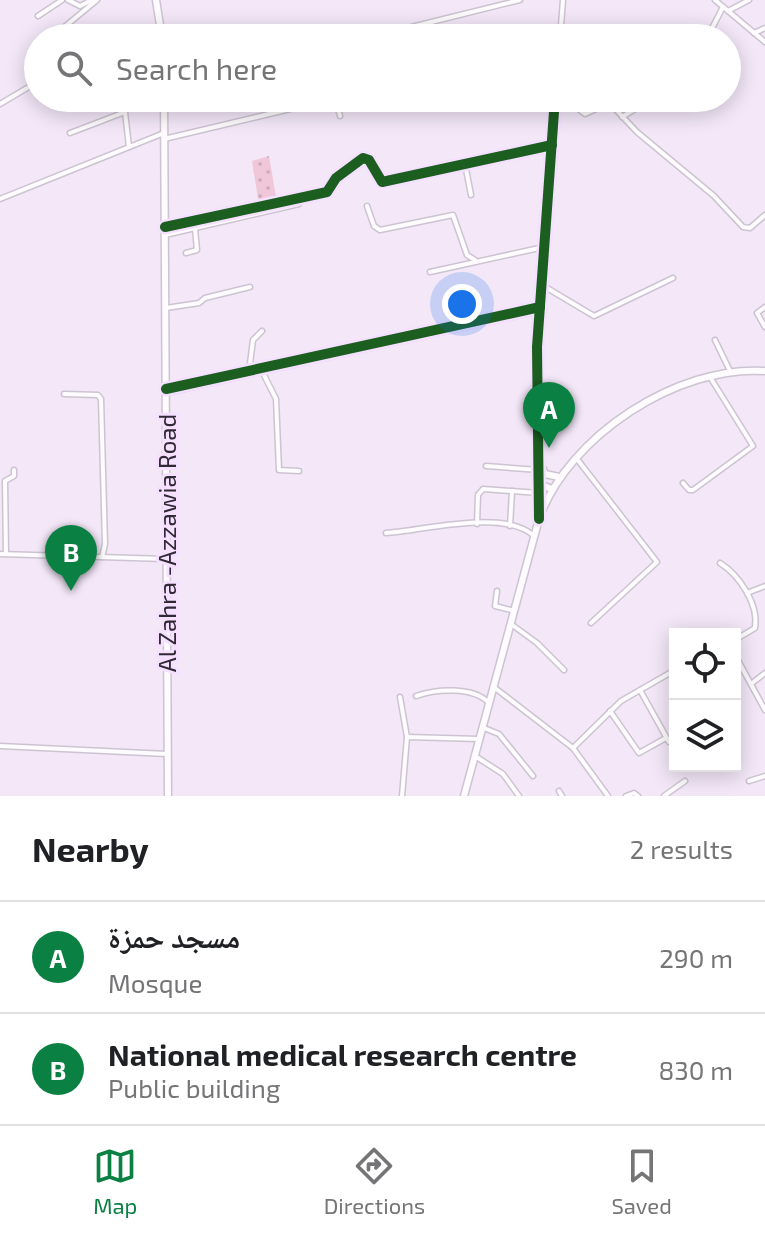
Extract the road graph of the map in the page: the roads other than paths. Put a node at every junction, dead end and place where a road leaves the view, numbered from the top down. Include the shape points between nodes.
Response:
1 (65, 0) edge
2 (95, 0) edge
3 (156, 0) edge
4 (520, 0) edge
5 (563, 0) edge
6 (715, 0) edge
7 (749, 0) edge
8 (726, 9) junction
9 (38, 16) dead end
10 (67, 24) edge
11 (160, 24) edge
12 (423, 24) edge
13 (561, 24) edge
14 (716, 24) edge
15 (765, 28) edge
16 (754, 33) junction
17 (765, 42) edge
18 (24, 90) edge
19 (0, 104) edge
20 (164, 112) edge
21 (273, 112) edge
22 (339, 112) edge
23 (554, 112) edge
24 (618, 112) edge
25 (630, 112) edge
26 (340, 116) dead end
27 (622, 117) junction
28 (70, 133) dead end
29 (164, 136) junction
30 (552, 145) junction
31 (129, 147) junction
32 (465, 164) junction
33 (471, 195) dead end
34 (300, 198) junction
35 (0, 199) edge
36 (367, 206) dead end
37 (765, 215) edge
38 (190, 228) junction
39 (165, 231) junction
40 (544, 247) junction
41 (186, 253) dead end
42 (475, 260) junction
43 (430, 272) dead end
44 (673, 278) dead end
45 (542, 285) junction
46 (250, 287) dead end
47 (765, 307) edge
48 (166, 308) junction
49 (540, 308) junction
50 (765, 327) edge
51 (262, 331) dead end
52 (715, 340) dead end
53 (262, 371) junction
54 (730, 371) junction
55 (765, 371) edge
56 (249, 372) junction
57 (708, 375) junction
58 (166, 391) junction
59 (64, 394) dead end
60 (576, 457) junction
61 (539, 460) joint
62 (486, 466) dead end
63 (14, 470) dead end
64 (299, 471) dead end
65 (542, 472) junction
66 (559, 477) junction
67 (683, 483) dead end
68 (539, 488) junction
69 (552, 489) junction
70 (512, 491) junction
71 (539, 519) junction
72 (477, 524) junction
73 (510, 526) junction
74 (386, 533) dead end
75 (534, 536) junction
76 (3, 554) edge
77 (102, 557) junction
78 (166, 559) junction
79 (720, 563) dead end
80 (765, 586) edge
81 (497, 591) dead end
82 (747, 593) junction
83 (515, 611) junction
84 (591, 623) dead end
85 (511, 624) junction
86 (741, 636) edge
87 (741, 666) edge
88 (564, 670) dead end
89 (669, 673) edge
90 (765, 673) edge
91 (751, 684) junction
92 (495, 688) junction
93 (640, 690) junction
94 (416, 696) dead end
95 (400, 697) dead end
96 (490, 704) junction
97 (765, 710) edge
98 (610, 711) junction
99 (484, 728) junction
100 (407, 737) junction
101 (666, 738) junction
102 (480, 739) junction
103 (669, 743) edge
104 (0, 746) edge
105 (573, 748) junction
106 (167, 754) junction
107 (475, 756) junction
108 (533, 776) dead end
109 (765, 776) edge
110 (685, 781) dead end
111 (749, 781) dead end
112 (168, 796) edge
113 (402, 796) edge
114 (464, 796) edge
115 (519, 796) edge
116 (608, 796) edge
117 (626, 796) edge
118 (638, 796) edge
119 (664, 796) edge

1 - 2 street via 80,6
1 - 9 street
2 - 10 street
3 - 11 main road
4 - 12 street
5 - 13 street
6 - 8 street
7 - 8 street
8 - 14 street
8 - 16 street
15 - 16 street
16 - 17 street
18 - 19 street
20 - 29 main road, Al Zahra -Azzawia Road
21 - 29 street
22 - 26 street
23 - 30 street
24 - 27 street
25 - 27 street
27 - 37 street via 743,227 750,228
28 - 31 street via 125,112
29 - 31 street
29 - 39 main road, Al Zahra -Azzawia Road
30 - 32 street
30 - 40 street
31 - 35 street
32 - 33 street
32 - 34 street via 382,182 363,158 327,192
34 - 38 street
34 - 38 street via 288,208
36 - 42 street via 380,230 452,215 467,255
38 - 39 street
38 - 41 street via 197,250
39 - 48 main road, Al Zahra -Azzawia Road
40 - 42 street
40 - 45 street
42 - 43 street
44 - 45 street via 594,316
45 - 49 street
46 - 48 street
47 - 50 street via 757,313
48 - 58 main road, Al Zahra -Azzawia Road
49 - 53 street
49 - 56 street
49 - 61 street
51 - 56 street via 253,340
52 - 54 street
53 - 56 street
53 - 64 street via 276,399 279,470
54 - 55 main road
54 - 57 main road
56 - 58 street
57 - 60 main road via 639,409
57 - 67 street via 753,446 693,490
58 - 78 main road, Al Zahra -Azzawia Road
59 - 77 street via 101,399
60 - 66 main road
60 - 84 street via 657,562
61 - 65 main road
62 - 65 street
63 - 76 street via 5,481
65 - 66 main road
65 - 68 street
65 - 69 main road
66 - 69 main road
68 - 69 main road
68 - 70 street
68 - 71 street
69 - 71 main road
70 - 72 street via 481,491
70 - 73 street
71 - 75 main road
72 - 73 street
72 - 74 street via 448,522
73 - 75 street
75 - 83 main road
76 - 77 street
77 - 78 street
78 - 106 main road, Al Zahra -Azzawia Road
79 - 82 street
80 - 82 street
81 - 83 street via 495,606
82 - 86 street via 756,625
83 - 85 main road
85 - 88 street
85 - 92 main road
87 - 91 street
89 - 93 street
90 - 91 street
91 - 97 street
92 - 96 main road
92 - 105 street
93 - 98 street
93 - 101 street
94 - 96 street via 473,693
95 - 100 street
96 - 99 main road
98 - 101 street via 639,753
98 - 105 street
99 - 102 main road
99 - 108 street via 499,734
100 - 102 street
100 - 113 street
101 - 103 street
102 - 107 main road
104 - 106 street
105 - 116 street
106 - 112 main road, Al Zahra -Azzawia Road
107 - 114 main road
107 - 115 street via 503,774
109 - 111 street
110 - 119 street
117 - 118 street

